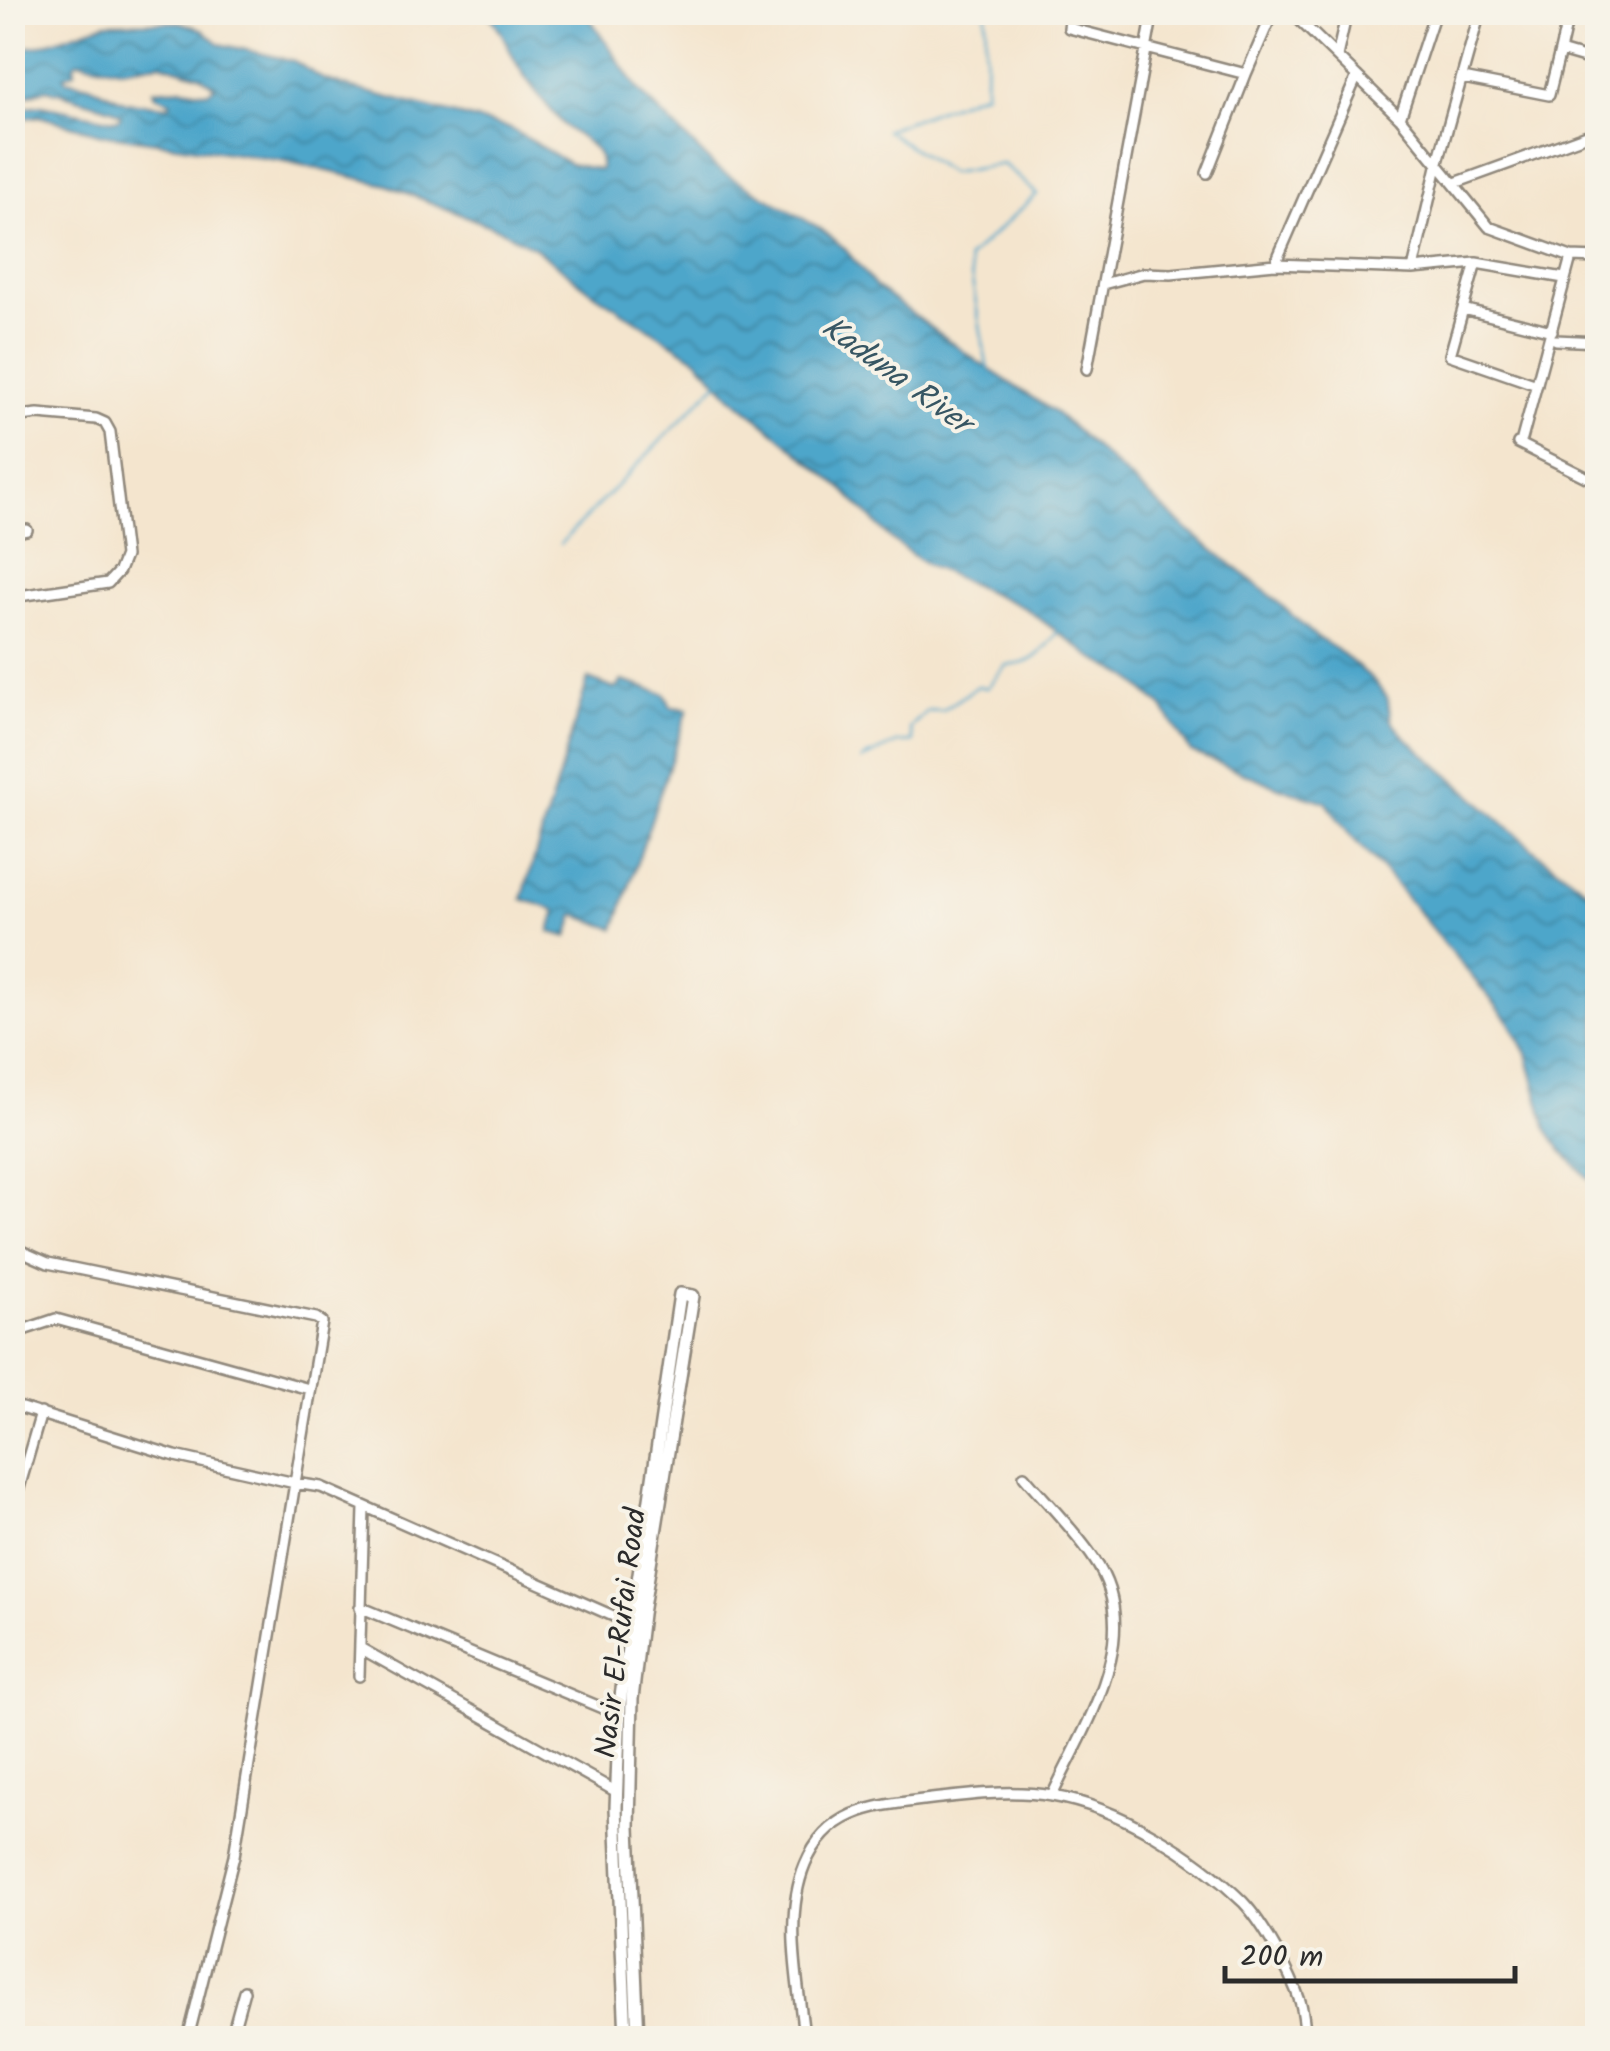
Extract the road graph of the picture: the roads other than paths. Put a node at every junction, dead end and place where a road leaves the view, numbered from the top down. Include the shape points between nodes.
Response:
1 (1071, 12) edge
2 (1153, 12) edge
3 (1272, 12) edge
4 (1291, 12) edge
5 (1347, 12) edge
6 (1434, 12) edge
7 (1480, 12) edge
8 (1569, 12) edge
9 (1148, 46) junction
10 (1560, 51) junction
11 (1336, 56) junction
12 (1598, 62) edge
13 (1246, 74) junction
14 (1358, 76) junction
15 (1463, 78) junction
16 (1400, 118) junction
17 (1598, 122) edge
18 (1596, 132) edge
19 (1438, 162) junction
20 (1207, 173) dead end
21 (1455, 183) junction
22 (1571, 257) junction
23 (1598, 258) edge
24 (1476, 263) junction
25 (1275, 264) junction
26 (1412, 270) junction
27 (1564, 278) junction
28 (1103, 284) junction
29 (1463, 309) junction
30 (1554, 336) junction
31 (1598, 342) edge
32 (1087, 369) dead end
33 (1537, 385) junction
34 (12, 417) edge
35 (1598, 483) edge
36 (27, 530) dead end
37 (12, 533) edge
38 (12, 597) edge
39 (12, 1247) edge
40 (693, 1296) dead end
41 (12, 1327) edge
42 (309, 1388) junction
43 (12, 1405) edge
44 (41, 1413) junction
45 (660, 1466) junction
46 (1024, 1476) dead end
47 (294, 1483) junction
48 (364, 1508) junction
49 (12, 1512) edge
50 (360, 1607) junction
51 (629, 1623) junction
52 (360, 1648) junction
53 (358, 1676) dead end
54 (619, 1714) junction
55 (617, 1792) junction
56 (1052, 1796) junction
57 (628, 1952) junction
58 (244, 1991) dead end
59 (188, 2038) edge
60 (231, 2038) edge
61 (626, 2038) edge
62 (638, 2038) edge
63 (804, 2038) edge
64 (1306, 2038) edge

1 - 9 street via 1070,28
2 - 9 street
3 - 13 street
4 - 11 street
5 - 11 street
6 - 16 street
7 - 15 street
8 - 10 street
9 - 13 street
9 - 28 street
10 - 12 street
10 - 15 street via 1549,95
11 - 14 street
13 - 20 street
14 - 16 street
14 - 25 street
15 - 19 street
16 - 19 street
17 - 18 street
18 - 21 street
19 - 21 street
19 - 26 street
21 - 22 street via 1489,226
22 - 23 street
22 - 27 street
24 - 26 street
24 - 27 street
24 - 29 street
25 - 26 street
25 - 28 street via 1144,272
27 - 30 street
28 - 32 street
29 - 30 street
29 - 33 street via 1450,355
30 - 31 street
30 - 33 street
33 - 35 street via 1520,441
34 - 38 street via 105,423 125,556 108,583
36 - 37 street
39 - 42 street via 48,1263 316,1318 322,1322
40 - 45 main road via 680,1294
41 - 42 street via 56,1319
42 - 47 street
43 - 44 street
44 - 47 street via 176,1456
44 - 49 street
45 - 51 main road, Nasir El-Rufai Road
45 - 57 main road, Nasir El-Rufai Road via 632,1699
46 - 56 street via 1094,1559 1113,1595 1117,1626 1098,1696
47 - 48 street via 321,1487
47 - 59 street via 234,1856
48 - 50 street
48 - 51 street
50 - 52 street
50 - 54 street
51 - 54 main road, Nasir El-Rufai Road
52 - 53 street
52 - 55 street
54 - 55 main road, Nasir El-Rufai Road
55 - 57 main road, Nasir El-Rufai Road
56 - 63 street via 968,1794 843,1816 805,1864 794,1904
56 - 64 street via 1128,1820 1245,1904 1300,2003
57 - 61 main road, Nasir El-Rufai Road
57 - 62 main road, Nasir El-Rufai Road
58 - 60 street

